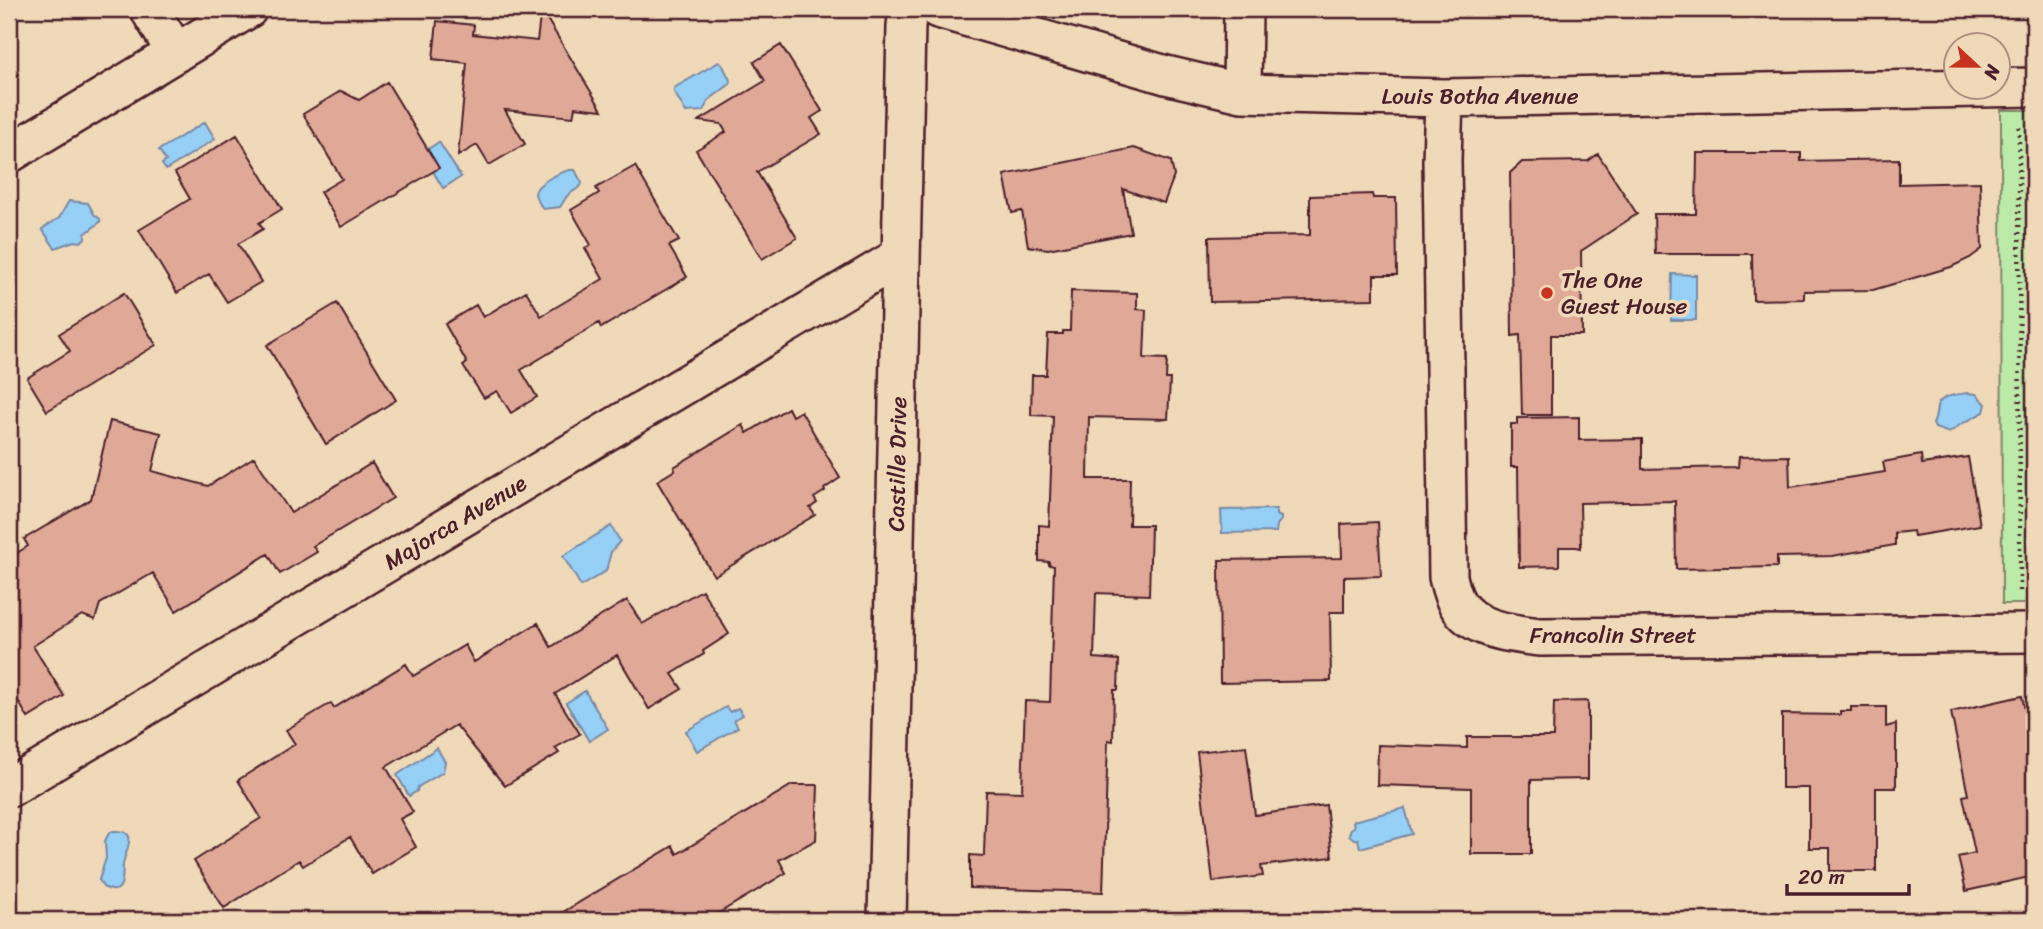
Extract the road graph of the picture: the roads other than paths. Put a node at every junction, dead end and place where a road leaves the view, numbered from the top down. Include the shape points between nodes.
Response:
1 (149, 9) edge
2 (248, 9) edge
3 (908, 9) edge
4 (938, 9) edge
5 (1243, 9) edge
6 (176, 53) junction
7 (2026, 87) edge
8 (1242, 93) junction
9 (1444, 98) junction
10 (9, 154) edge
11 (901, 256) junction
12 (2027, 633) edge
13 (9, 788) edge
14 (882, 917) edge

1 - 6 street
2 - 6 street
3 - 11 street, Castille Drive
4 - 8 street, Louis Botha Avenue
5 - 8 street
6 - 10 street
7 - 9 street, Louis Botha Avenue
8 - 9 street, Louis Botha Avenue
9 - 12 street, Francolin Street via 1447,577 1466,615 1499,631 1540,637
11 - 13 street, Majorca Avenue
11 - 14 street, Castille Drive

